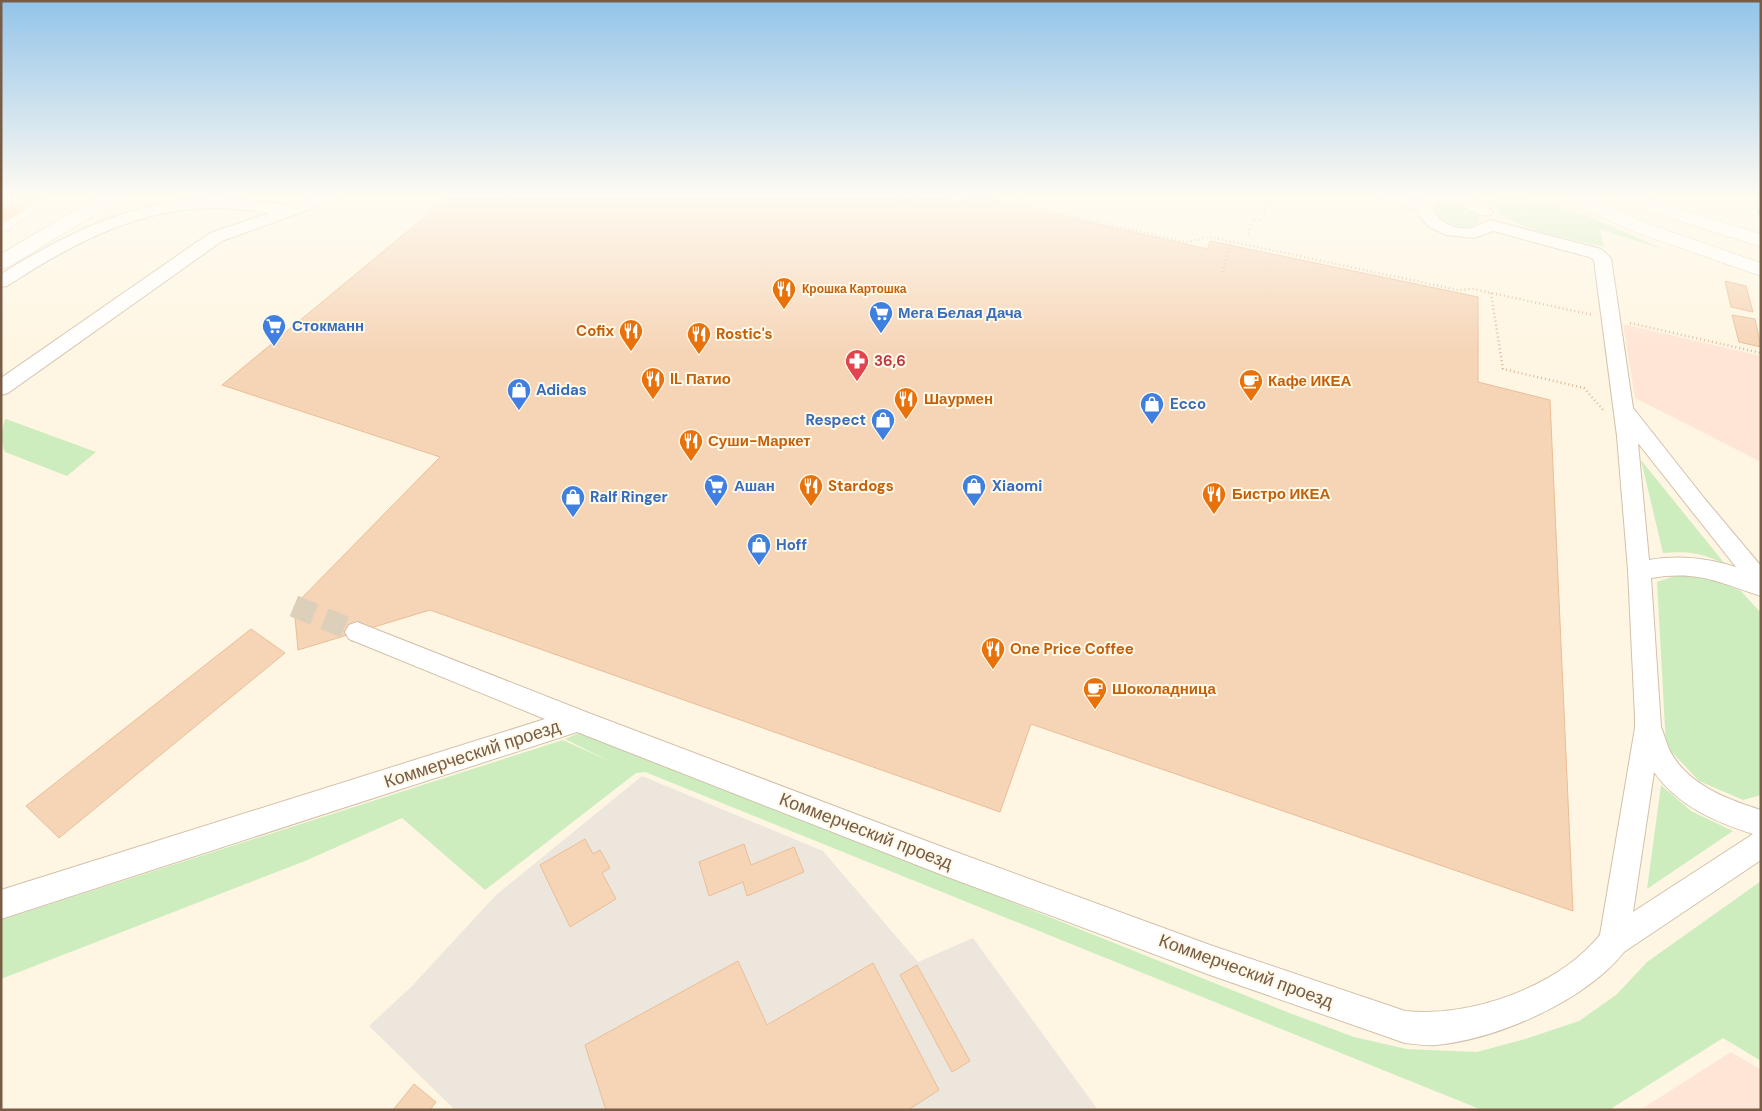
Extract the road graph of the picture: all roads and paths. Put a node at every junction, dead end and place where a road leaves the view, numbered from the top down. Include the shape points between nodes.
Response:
1 (26, 248) edge
2 (59, 248) edge
3 (196, 248) edge
4 (200, 248) edge
5 (1229, 248) edge
6 (1259, 248) edge
7 (1579, 248) edge
8 (1698, 248) edge
9 (1735, 248) edge
10 (191, 254) junction
11 (1761, 256) edge
12 (1, 263) edge
13 (1761, 270) edge
14 (1222, 272) dead end
15 (1, 282) edge
16 (1610, 319) junction
17 (1761, 353) edge
18 (1, 388) edge
19 (1624, 411) junction
20 (1639, 570) junction
21 (1761, 582) edge
22 (1761, 587) edge
23 (357, 632) tunnel mouth
24 (576, 720) junction
25 (1648, 728) junction
26 (1761, 823) edge
27 (1761, 844) edge
28 (1, 905) edge
29 (1614, 942) junction

1 - 12 main road
2 - 15 street
3 - 10 street
4 - 10 street
5 - 14 path
6 - 16 path
7 - 16 street via 1602,258
8 - 13 main road
9 - 11 main road
10 - 18 street
16 - 17 path
16 - 19 street
19 - 20 street
19 - 21 street
20 - 22 street via 1673,565 1699,566 1726,572
20 - 25 street
23 - 24 street
24 - 28 street, Коммерческий проезд
24 - 29 street, Коммерческий проезд via 1210,960 1405,1028 1437,1030 1519,1008 1554,992 1608,952
25 - 26 street via 1661,760 1689,791 1714,807
25 - 29 street
27 - 29 street, Коммерческий проезд

